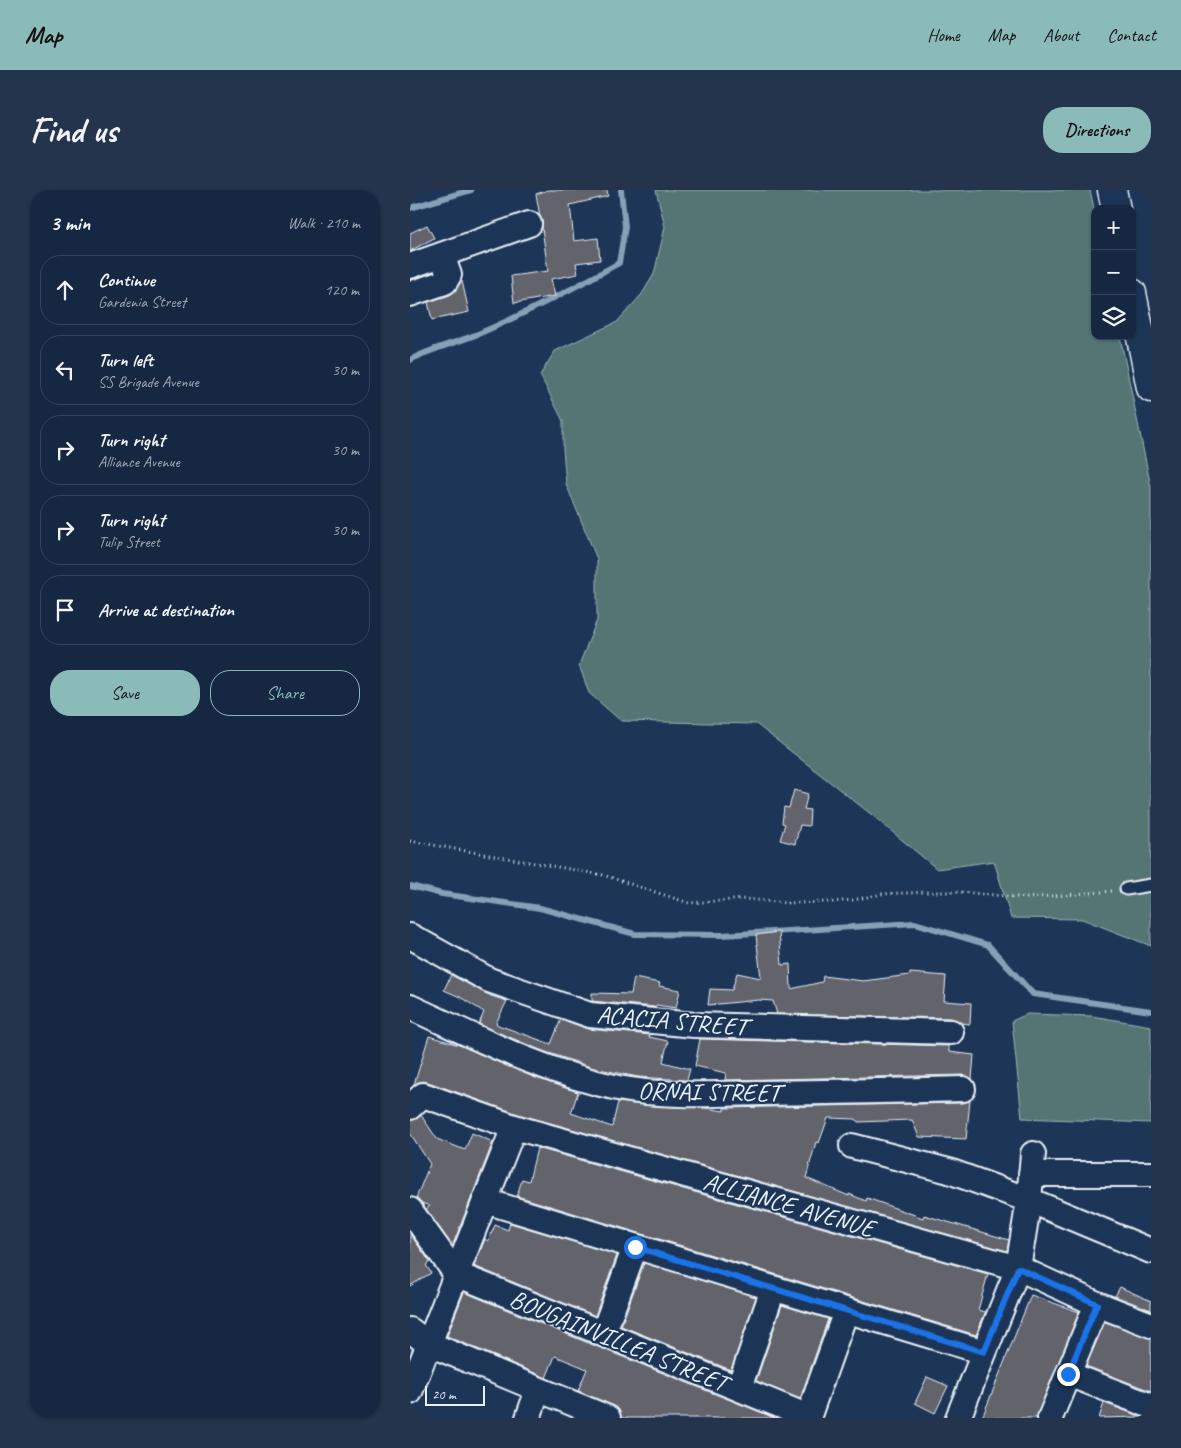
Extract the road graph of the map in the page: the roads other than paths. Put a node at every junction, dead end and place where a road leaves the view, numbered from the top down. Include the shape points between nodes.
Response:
1 (1112, 190) edge
2 (1115, 205) edge
3 (529, 224) dead end
4 (442, 255) junction
5 (410, 266) edge
6 (410, 294) edge
7 (1132, 295) edge
8 (1151, 388) edge
9 (1151, 885) edge
10 (1126, 890) road end
11 (410, 936) edge
12 (410, 1007) edge
13 (951, 1032) dead end
14 (963, 1089) dead end
15 (417, 1101) edge
16 (514, 1127) junction
17 (852, 1146) dead end
18 (1151, 1174) edge
19 (1029, 1200) junction
20 (485, 1202) junction
21 (410, 1210) edge
22 (635, 1247) junction
23 (1151, 1251) edge
24 (1018, 1268) junction
25 (456, 1274) junction
26 (773, 1289) junction
27 (1097, 1304) junction
28 (846, 1311) junction
29 (1151, 1324) edge
30 (410, 1330) edge
31 (603, 1334) junction
32 (429, 1344) junction
33 (984, 1352) junction
34 (1068, 1374) junction
35 (739, 1388) junction
36 (538, 1390) junction
37 (410, 1392) edge
38 (1151, 1406) edge
39 (528, 1418) edge
40 (608, 1418) edge
41 (809, 1418) edge
42 (958, 1418) edge
43 (1050, 1418) edge

1 - 2 street
3 - 4 street
4 - 5 street
4 - 6 street via 448,279
7 - 8 street
9 - 10 lane
11 - 13 street, ACACIA STREET via 489,980 590,1015 694,1025
12 - 14 street, ORNAI STREET via 553,1070 618,1088 652,1093
15 - 16 street, ALLIANCE AVENUE
16 - 20 street
16 - 24 street, ALLIANCE AVENUE
17 - 19 street via 949,1171
18 - 19 street via 1032,1164
19 - 23 street
19 - 24 street
20 - 22 street
20 - 25 street
21 - 25 street
22 - 26 street
22 - 31 street
24 - 27 street, ALLIANCE AVENUE
24 - 33 street
25 - 31 street, BOUGAINVILLEA STREET
25 - 32 street
26 - 28 street
26 - 35 street
27 - 29 street, ALLIANCE AVENUE
27 - 34 street
28 - 33 street
28 - 41 street
30 - 32 street
31 - 35 street, BOUGAINVILLEA STREET
32 - 36 street
32 - 37 street
33 - 42 street
34 - 38 street
34 - 43 street
35 - 41 street, BOUGAINVILLEA STREET
36 - 39 street
36 - 40 street

